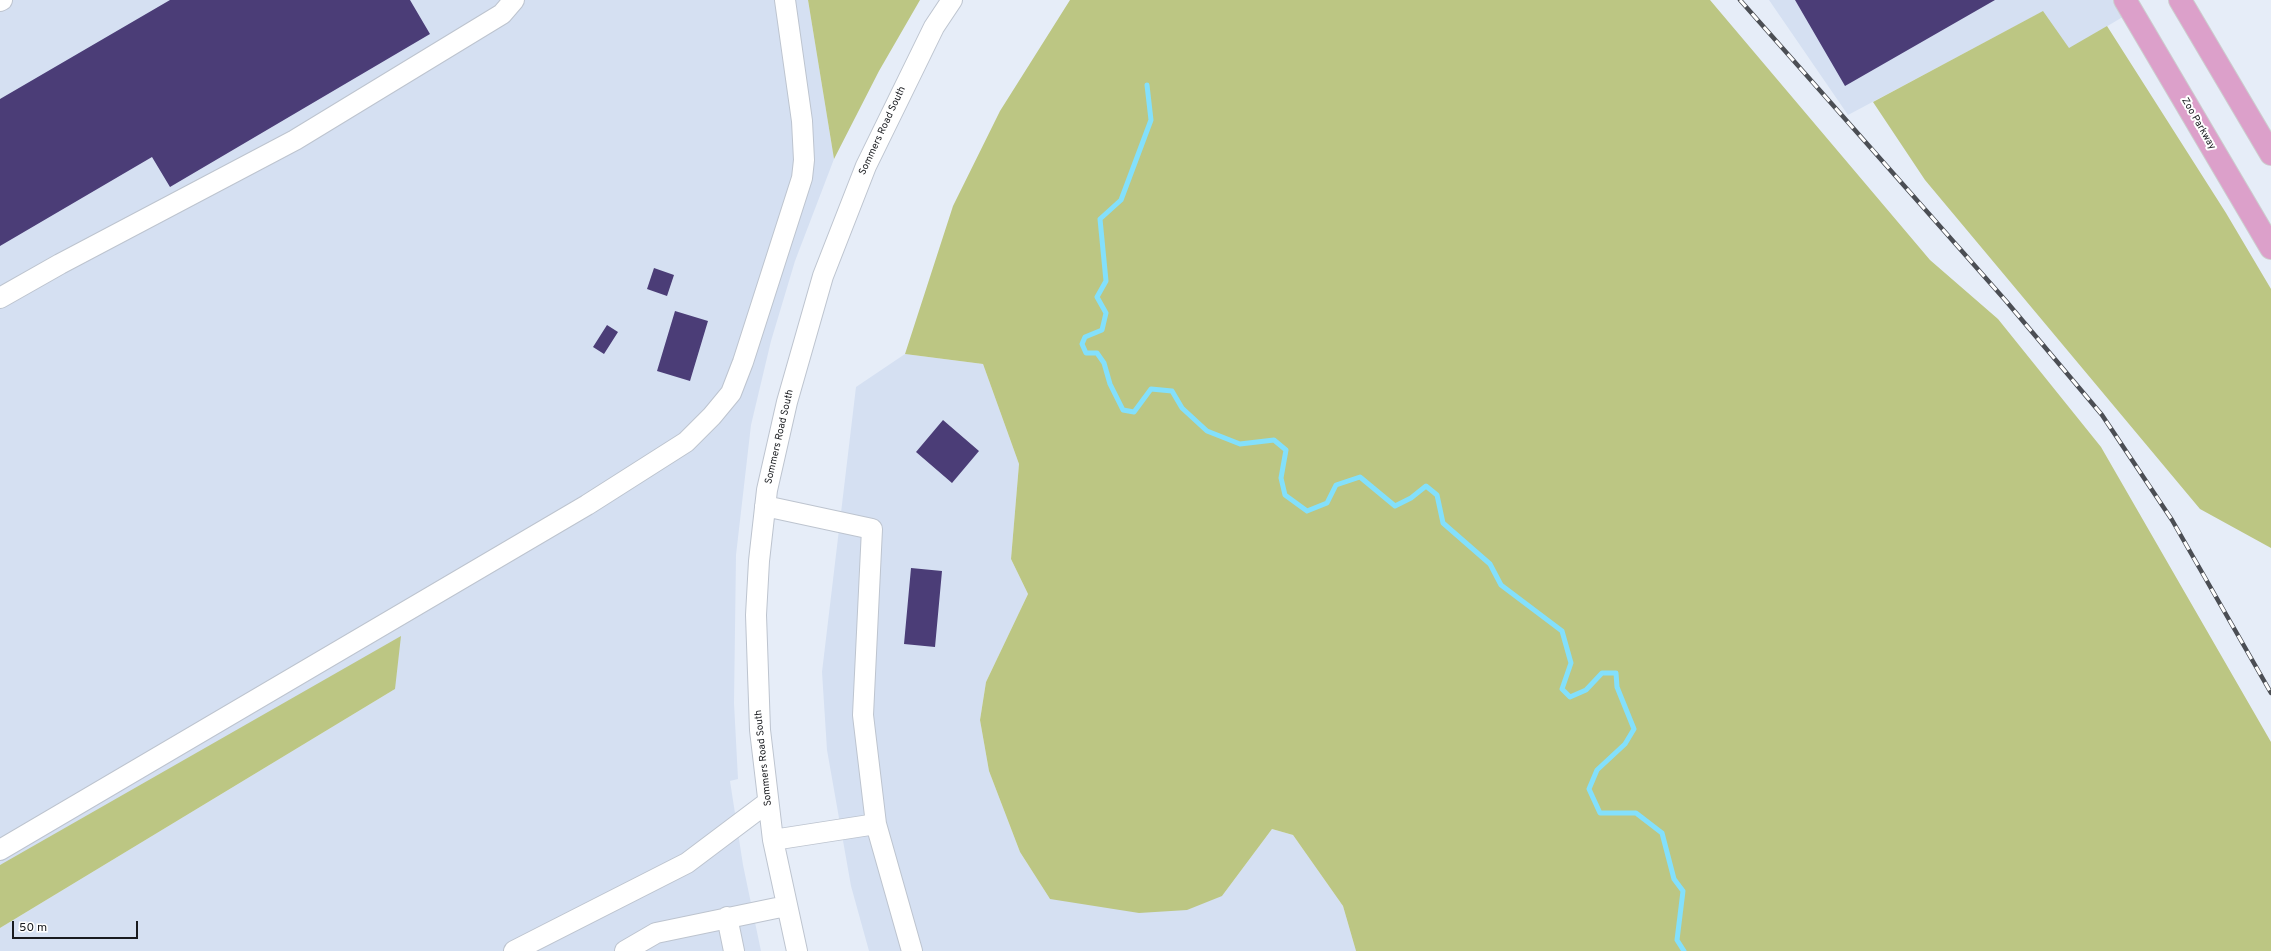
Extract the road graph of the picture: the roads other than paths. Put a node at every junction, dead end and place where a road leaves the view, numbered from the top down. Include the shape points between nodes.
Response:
1 (514, 0) edge
2 (785, 0) edge
3 (952, 0) edge
4 (2125, 0) edge
5 (2180, 0) edge
6 (2271, 154) edge
7 (2271, 248) edge
8 (0, 298) edge
9 (765, 506) junction
10 (768, 802) junction
11 (876, 824) junction
12 (773, 840) junction
13 (0, 850) edge
14 (786, 906) junction
15 (727, 917) junction
16 (514, 951) edge
17 (625, 951) edge
18 (734, 951) edge
19 (797, 951) edge
20 (912, 951) edge

1 - 8 street via 502,14 296,140
2 - 13 street via 802,121 802,178 743,362 731,392 712,416 686,442 587,505
3 - 9 street, Sommers Road South via 934,27 866,166 823,276 773,456
4 - 7 main road, Zoo Parkway
5 - 6 main road
9 - 10 street, Sommers Road South via 759,560 756,657 760,730
9 - 11 street via 872,529 863,715
10 - 12 street, Sommers Road South
10 - 16 street via 687,863
11 - 12 street
11 - 20 street
12 - 14 street, Sommers Road South
14 - 15 street
14 - 19 street, Sommers Road South
15 - 17 street via 656,933
15 - 18 street

